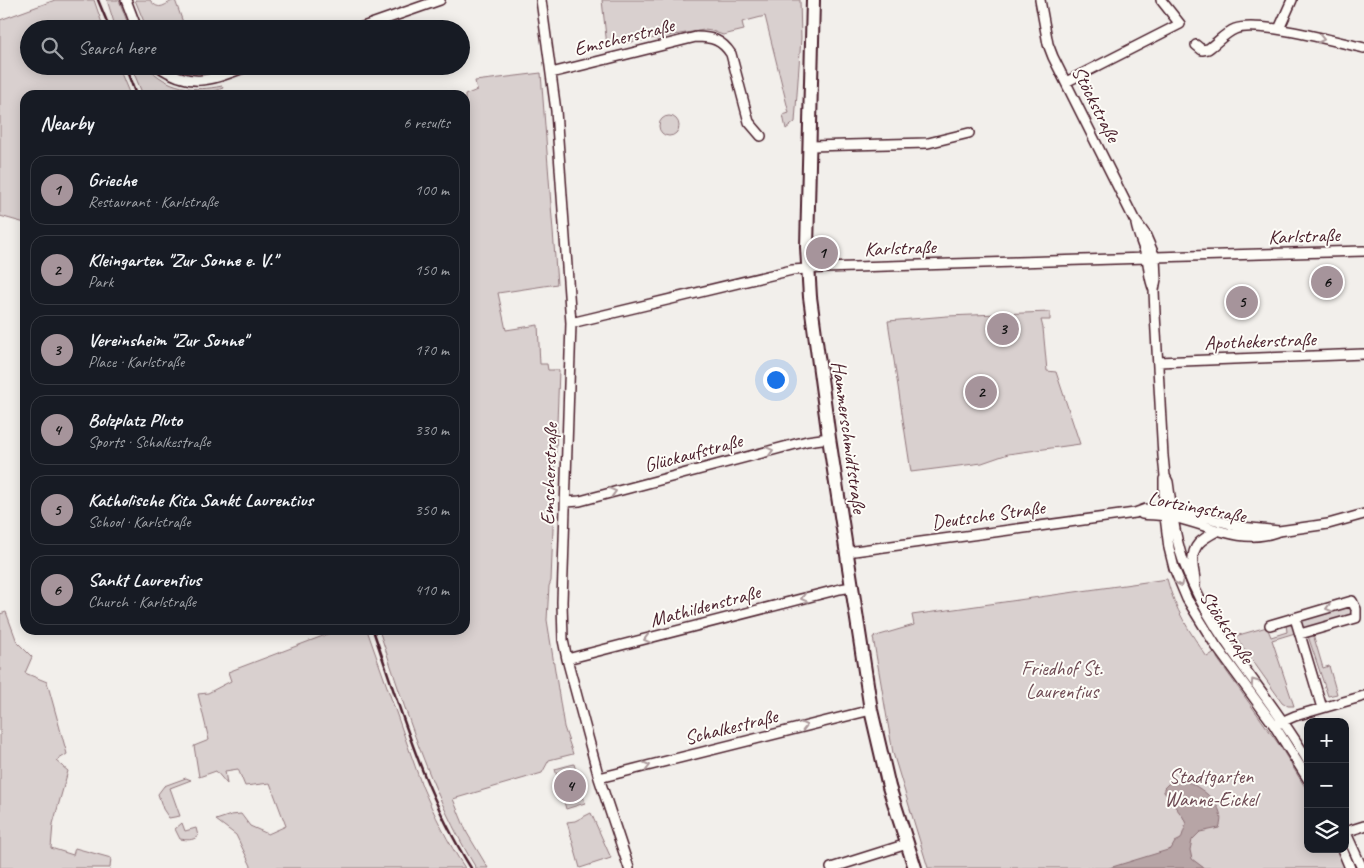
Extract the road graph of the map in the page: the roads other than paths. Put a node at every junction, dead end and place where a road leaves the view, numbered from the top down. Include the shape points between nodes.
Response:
1 (126, 0) edge
2 (440, 0) edge
3 (542, 0) edge
4 (1040, 0) edge
5 (1161, 0) edge
6 (1292, 0) edge
7 (813, 1) edge
8 (134, 20) edge
9 (383, 20) edge
10 (1279, 30) junction
11 (1196, 46) dead end
12 (1364, 48) edge
13 (551, 73) junction
14 (174, 75) edge
15 (219, 75) edge
16 (1066, 82) junction
17 (968, 133) dead end
18 (761, 136) dead end
19 (810, 146) junction
20 (1364, 251) edge
21 (1151, 258) junction
22 (808, 269) junction
23 (571, 323) junction
24 (1364, 354) edge
25 (1158, 362) junction
26 (829, 438) junction
27 (566, 502) junction
28 (1134, 513) joint
29 (1169, 513) junction
30 (1364, 514) edge
31 (1217, 531) junction
32 (1279, 531) junction
33 (847, 552) junction
34 (852, 587) junction
35 (1195, 588) junction
36 (1294, 618) junction
37 (1270, 625) dead end
38 (1300, 634) junction
39 (567, 660) junction
40 (1364, 696) edge
41 (1322, 708) junction
42 (871, 710) junction
43 (1278, 723) junction
44 (1304, 756) edge
45 (1304, 772) edge
46 (599, 778) junction
47 (1364, 826) edge
48 (1349, 831) edge
49 (1349, 840) edge
50 (907, 844) junction
51 (1344, 853) edge
52 (629, 868) edge
53 (832, 868) edge
54 (915, 868) edge
55 (1350, 868) edge
56 (1362, 868) edge

1 - 8 street
2 - 9 street
3 - 13 street, Emscherstraße
4 - 16 street, Stöckstraße via 1048,44
5 - 16 street via 1180,24
6 - 10 street
7 - 19 main road, Hammerschmidtstraße
10 - 11 street via 1248,26 1236,29 1208,49
10 -> 12 street
13 - 18 street, Emscherstraße via 696,37 712,38 725,45 731,54 749,122
13 - 23 street, Emscherstraße
14 - 15 street via 203,80
16 - 21 street, Stöckstraße
17 - 19 street via 928,143
19 - 22 main road, Hammerschmidtstraße
20 - 21 street, Karlstraße
21 - 22 street, Karlstraße
21 - 25 street, Stöckstraße via 1156,279
22 - 23 street, Karlstraße via 792,270
22 - 26 main road, Hammerschmidtstraße
23 - 27 street, Emscherstraße
24 - 25 street, Apothekerstraße
25 - 29 street, Stöckstraße
27 -> 26 street, Glückaufstraße
26 - 33 main road, Hammerschmidtstraße
27 - 39 street, Emscherstraße via 562,620
28 - 29 street, Lortzingstraße
28 - 33 street, Deutsche Straße
29 - 31 street, Lortzingstraße
29 - 32 street, Lortzingstraße via 1187,510 1241,527
29 - 35 street, Stöckstraße
29 -> 43 street, Stöckstraße via 1167,536 1172,562 1187,599 1216,646
30 - 32 street, Lortzingstraße via 1328,524
31 - 32 street, Lortzingstraße via 1253,536
31 - 35 street, Stöckstraße via 1196,546 1193,556
33 - 34 main road, Hammerschmidtstraße
34 -> 39 street, Mathildenstraße
34 - 42 main road, Hammerschmidtstraße
43 -> 35 street, Stöckstraße
36 - 37 street
36 - 38 street
38 -> 36 street via 1356,618 1356,609 1352,601
38 - 41 street
39 - 46 street, Emscherstraße
40 - 41 street
41 - 43 street
46 -> 42 street, Schalkestraße
42 - 50 main road, Hammerschmidtstraße via 889,787
43 - 44 street, Stöckstraße
43 - 45 street, Stöckstraße
46 - 52 street, Emscherstraße
47 - 48 street
49 - 56 street
50 - 53 street
50 - 54 main road, Hammerschmidtstraße
51 - 55 street

